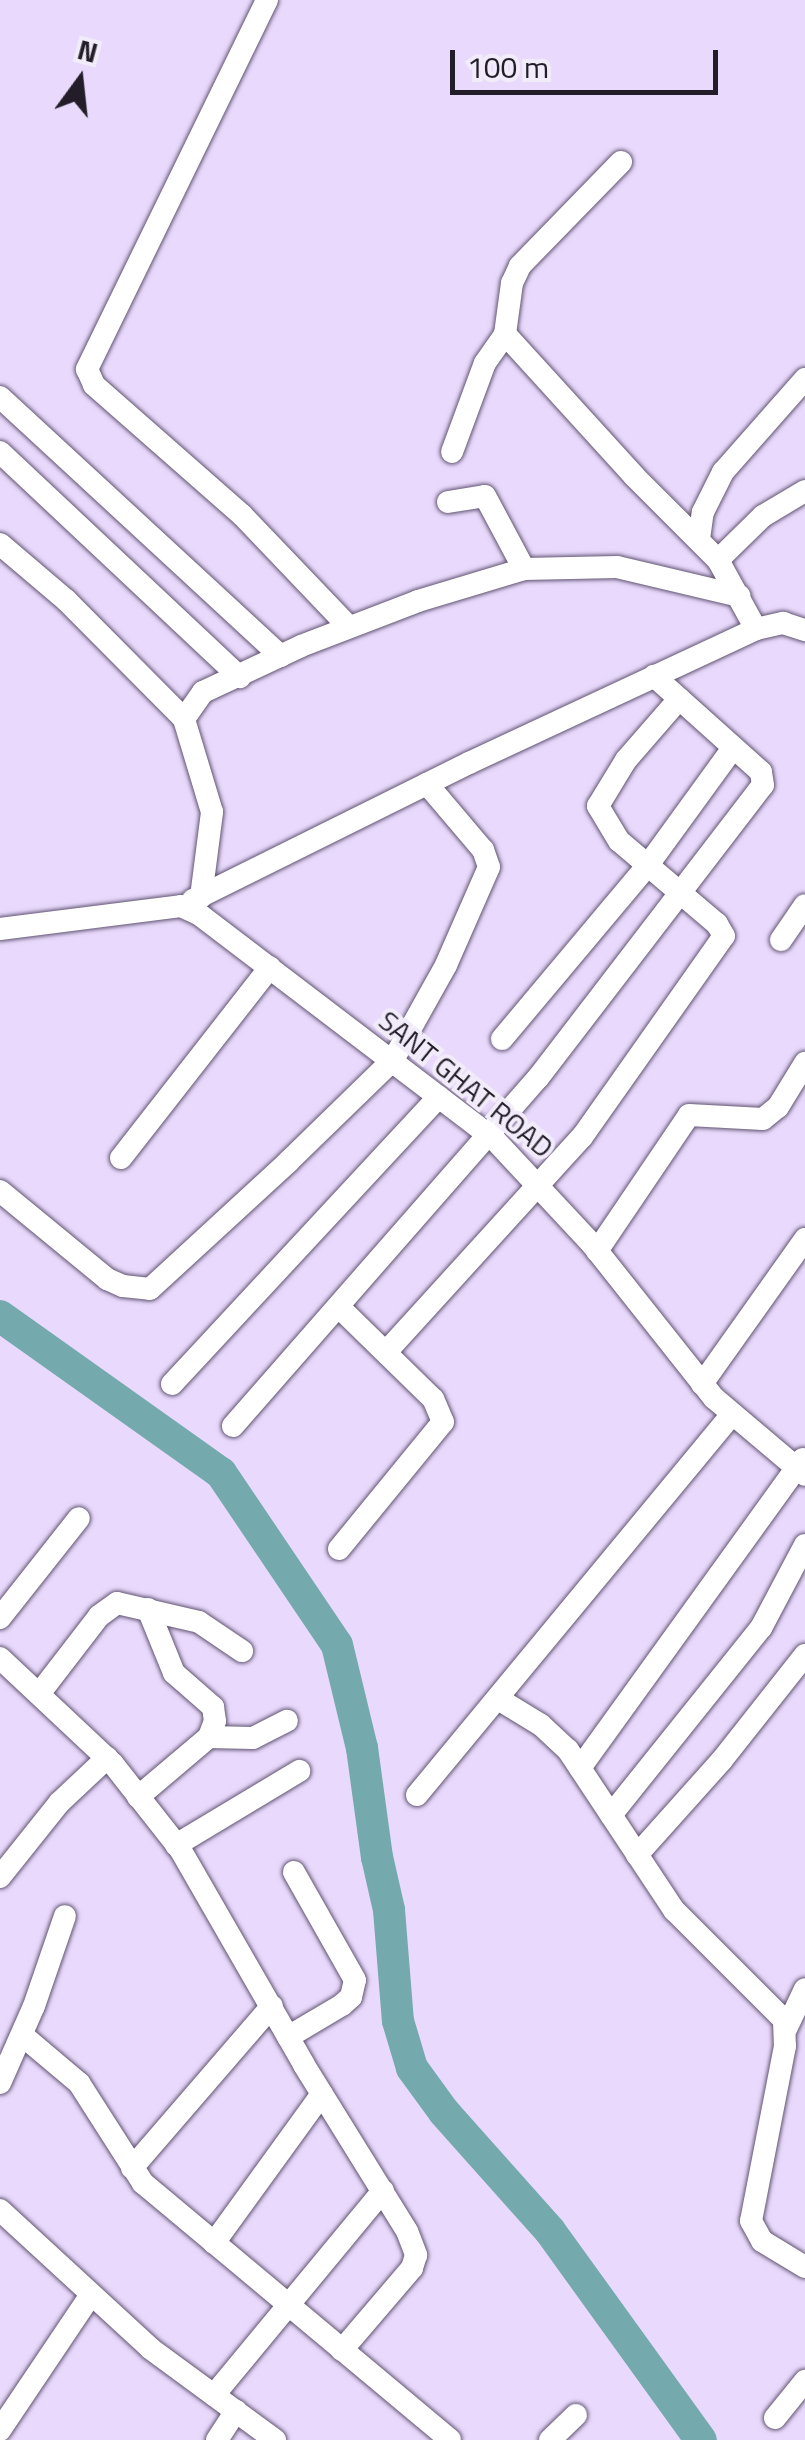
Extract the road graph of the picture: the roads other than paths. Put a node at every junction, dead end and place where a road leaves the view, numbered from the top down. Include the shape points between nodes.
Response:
1 (267, 0) edge
2 (622, 162) dead end
3 (505, 334) junction
4 (805, 379) edge
5 (0, 397) edge
6 (0, 452) edge
7 (452, 452) dead end
8 (805, 491) edge
9 (448, 502) dead end
10 (699, 538) junction
11 (0, 544) edge
12 (718, 560) junction
13 (524, 569) junction
14 (740, 596) junction
15 (805, 612) edge
16 (794, 626) edge
17 (349, 628) junction
18 (756, 629) junction
19 (282, 656) junction
20 (654, 676) junction
21 (240, 678) junction
22 (679, 699) junction
23 (184, 719) junction
24 (733, 748) junction
25 (426, 784) junction
26 (648, 865) junction
27 (679, 891) junction
28 (191, 901) junction
29 (805, 905) edge
30 (0, 929) edge
31 (781, 940) dead end
32 (270, 967) junction
33 (502, 1039) dead end
34 (393, 1060) junction
35 (805, 1064) edge
36 (439, 1097) junction
37 (489, 1136) junction
38 (121, 1158) dead end
39 (538, 1182) junction
40 (0, 1192) edge
41 (805, 1239) edge
42 (597, 1251) junction
43 (340, 1308) junction
44 (387, 1351) junction
45 (172, 1384) dead end
46 (702, 1384) junction
47 (732, 1414) junction
48 (232, 1426) dead end
49 (802, 1467) edge
50 (79, 1518) dead end
51 (805, 1546) edge
52 (339, 1550) dead end
53 (148, 1608) junction
54 (0, 1618) edge
55 (242, 1652) dead end
56 (805, 1655) edge
57 (0, 1658) edge
58 (40, 1694) junction
59 (500, 1700) junction
60 (287, 1721) dead end
61 (210, 1737) junction
62 (107, 1758) junction
63 (580, 1768) junction
64 (299, 1772) dead end
65 (417, 1795) dead end
66 (138, 1796) junction
67 (611, 1816) junction
68 (176, 1845) junction
69 (638, 1856) junction
70 (294, 1872) dead end
71 (0, 1877) edge
72 (65, 1916) dead end
73 (805, 1989) edge
74 (272, 2006) junction
75 (786, 2029) junction
76 (22, 2035) junction
77 (288, 2036) junction
78 (0, 2083) edge
79 (322, 2094) junction
80 (132, 2168) junction
81 (383, 2192) junction
82 (0, 2210) edge
83 (214, 2244) junction
84 (805, 2268) edge
85 (90, 2296) junction
86 (288, 2304) junction
87 (342, 2350) junction
88 (805, 2381) edge
89 (214, 2395) junction
90 (236, 2412) junction
91 (576, 2415) dead end
92 (776, 2418) dead end
93 (1, 2427) edge
94 (217, 2440) edge
95 (275, 2440) edge
96 (450, 2440) edge
97 (550, 2440) edge

1 - 17 street via 87,369 94,385 242,515
2 - 3 street via 520,266
3 - 7 street via 485,363
3 - 10 street
4 - 10 street via 723,472 703,512
5 - 19 street
6 - 21 street
8 - 12 street via 763,516
9 - 13 street via 485,496
10 - 12 street
11 - 23 street
12 - 14 street
13 - 14 street via 617,567
13 - 17 street
14 - 18 street
15 - 16 street
16 - 18 street
17 - 19 street
18 - 20 street
19 - 21 street
20 - 22 street
20 - 25 street
21 - 23 street via 204,692
22 - 24 street
22 - 26 street via 599,798 607,828
23 - 28 street via 210,797
24 - 26 street
24 - 27 street via 761,772 764,785
25 - 28 street
25 - 34 street via 483,850 489,868
26 - 27 street
26 - 33 street
27 - 37 street
27 - 39 street via 723,930 721,944 582,1137
28 - 30 street
28 - 32 street, SANT GHAT ROAD
29 - 31 street
32 - 34 street, SANT GHAT ROAD
32 - 38 street
34 - 36 street, SANT GHAT ROAD
34 - 40 street via 150,1289 107,1278
35 - 42 street via 763,1119 689,1116
36 - 37 street, SANT GHAT ROAD
36 - 45 street
37 - 39 street, SANT GHAT ROAD
37 - 43 street
39 - 42 street, SANT GHAT ROAD
39 - 44 street
41 - 46 street
42 - 46 street, SANT GHAT ROAD
43 - 44 street
43 - 48 street
44 - 52 street via 433,1399 443,1422
46 - 47 street, SANT GHAT ROAD
47 - 49 street, SANT GHAT ROAD
47 - 59 street
49 - 63 street
50 - 54 street
51 - 67 street via 761,1628
53 - 55 street via 199,1622
53 - 58 street via 110,1607
53 - 61 street via 174,1672 213,1707
56 - 69 street
57 - 58 street
58 - 62 street
59 - 63 street via 554,1735
59 - 65 street
60 - 61 street via 253,1738
61 - 66 street
62 - 66 street
62 - 71 street via 58,1803
63 - 67 street
64 - 68 street
66 - 68 street
67 - 69 street
68 - 74 street
69 - 75 street via 674,1910 776,2009
70 - 77 street via 355,1980 342,2005
72 - 76 street
73 - 75 street
74 - 77 street
74 - 80 street
75 - 84 street via 751,2221 762,2242
76 - 78 street
76 - 80 street via 79,2083
77 - 79 street
79 - 81 street
79 - 83 street
80 - 83 street
81 - 86 street
81 - 87 street via 416,2255 405,2278
82 - 85 street
83 - 86 street
85 - 89 street
85 - 93 street
86 - 87 street
86 - 89 street
87 - 96 street
88 - 92 street
89 - 90 street
90 - 94 street
90 - 95 street
91 - 97 street

